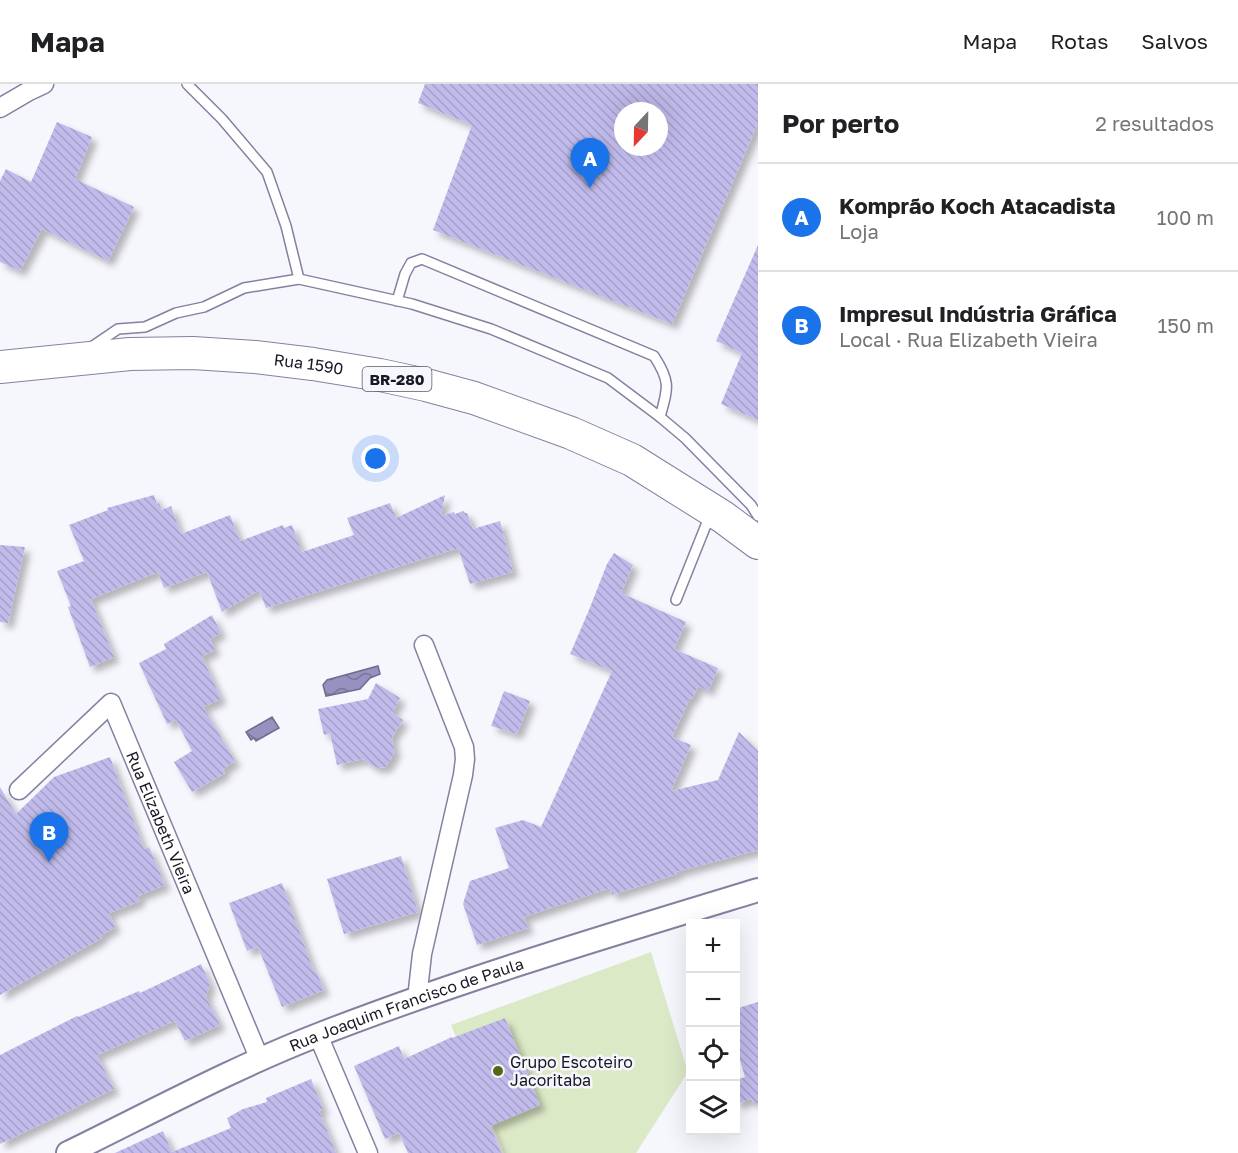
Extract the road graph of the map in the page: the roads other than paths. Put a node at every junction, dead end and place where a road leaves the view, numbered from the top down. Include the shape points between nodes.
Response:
1 (45, 84) edge
2 (187, 84) edge
3 (0, 108) edge
4 (299, 279) junction
5 (396, 301) junction
6 (72, 360) junction
7 (0, 367) edge
8 (660, 417) junction
9 (712, 510) junction
10 (758, 516) edge
11 (758, 543) edge
12 (676, 600) dead end
13 (424, 645) dead end
14 (19, 790) dead end
15 (758, 890) edge
16 (417, 999) junction
17 (318, 1035) junction
18 (260, 1060) junction
19 (94, 1147) edge
20 (68, 1153) edge
21 (368, 1153) edge

1 - 3 street
2 - 4 lane via 267,172
4 - 5 lane
4 - 6 lane via 244,288 204,307 176,313 145,327 118,329
5 - 8 lane via 491,329 608,378
5 - 8 lane via 411,263 422,259 654,356 668,390
6 - 7 highway, Rua 1590 / BR-280
6 - 9 highway, Rua 1590 / BR-280 via 130,354 255,357 426,385 571,433 632,460
8 - 10 lane
9 - 11 highway, Rua 1590 / BR-280
9 - 12 lane
13 - 16 street via 464,747 465,759 422,954
14 - 18 street, Rua Elizabeth Vieira via 111,702
15 - 16 street, Rua Joaquim Francisco de Paula via 531,959
16 - 17 street, Rua Joaquim Francisco de Paula
17 - 18 street, Rua Joaquim Francisco de Paula
17 - 21 street
18 - 19 street, Rua Joaquim Francisco de Paula
19 - 20 street, Rua Joaquim Francisco de Paula

